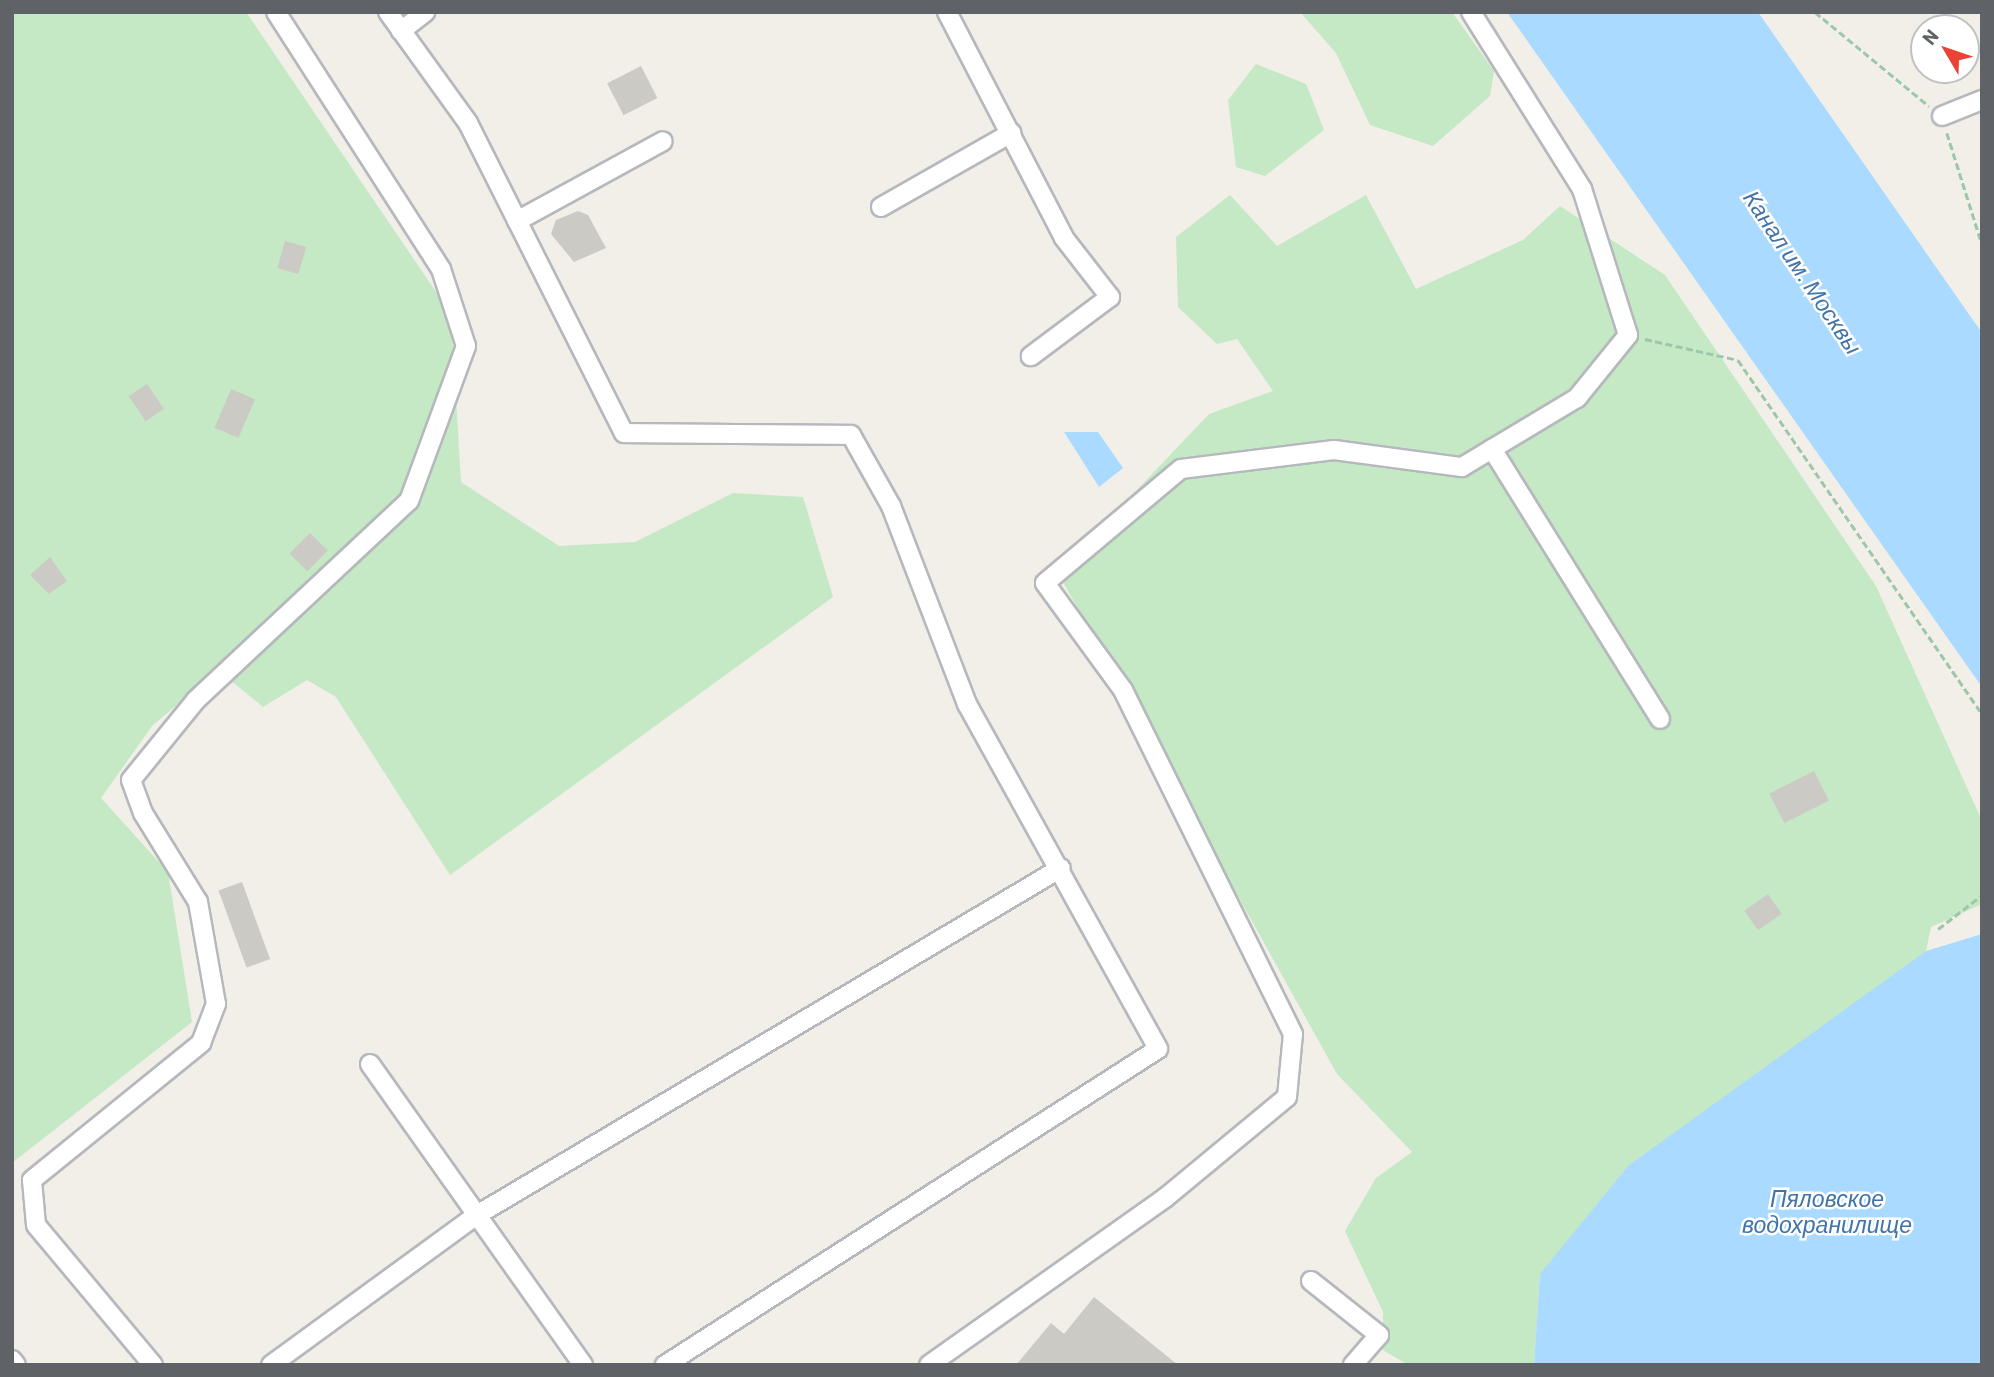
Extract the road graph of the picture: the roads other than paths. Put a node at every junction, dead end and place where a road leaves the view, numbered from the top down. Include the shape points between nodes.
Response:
1 (276, 12) edge
2 (388, 12) edge
3 (425, 12) edge
4 (947, 12) edge
5 (1471, 12) edge
6 (401, 30) junction
7 (1982, 100) edge
8 (1942, 116) road end
9 (1011, 133) junction
10 (663, 141) dead end
11 (881, 207) dead end
12 (517, 221) junction
13 (1031, 356) dead end
14 (1492, 449) junction
15 (1660, 719) dead end
16 (1061, 868) junction
17 (370, 1063) dead end
18 (477, 1215) junction
19 (1311, 1280) dead end
20 (12, 1360) edge
21 (16, 1365) edge
22 (153, 1365) edge
23 (271, 1365) edge
24 (583, 1365) edge
25 (665, 1365) edge
26 (929, 1365) edge
27 (1353, 1365) edge

1 - 22 street via 441,269 466,346 409,501 196,700 131,780 143,813 198,901 215,1004 201,1043 32,1180 36,1225
2 - 6 street
3 - 6 street
4 - 9 street
5 - 14 street via 1582,189 1628,335 1577,398
6 - 12 street via 468,123
7 - 8 street
9 - 11 street
9 - 13 street via 1064,238 1111,297
10 - 12 street
12 - 16 street via 624,433 851,435 891,506 967,704
14 - 15 street
14 - 26 street via 1462,467 1335,450 1181,469 1045,583 1123,690 1293,1034 1287,1097 1165,1198
16 - 18 street
16 - 25 street via 1158,1049
17 - 18 street
18 - 23 street
18 - 24 street
19 - 27 street via 1378,1335
20 - 21 street

